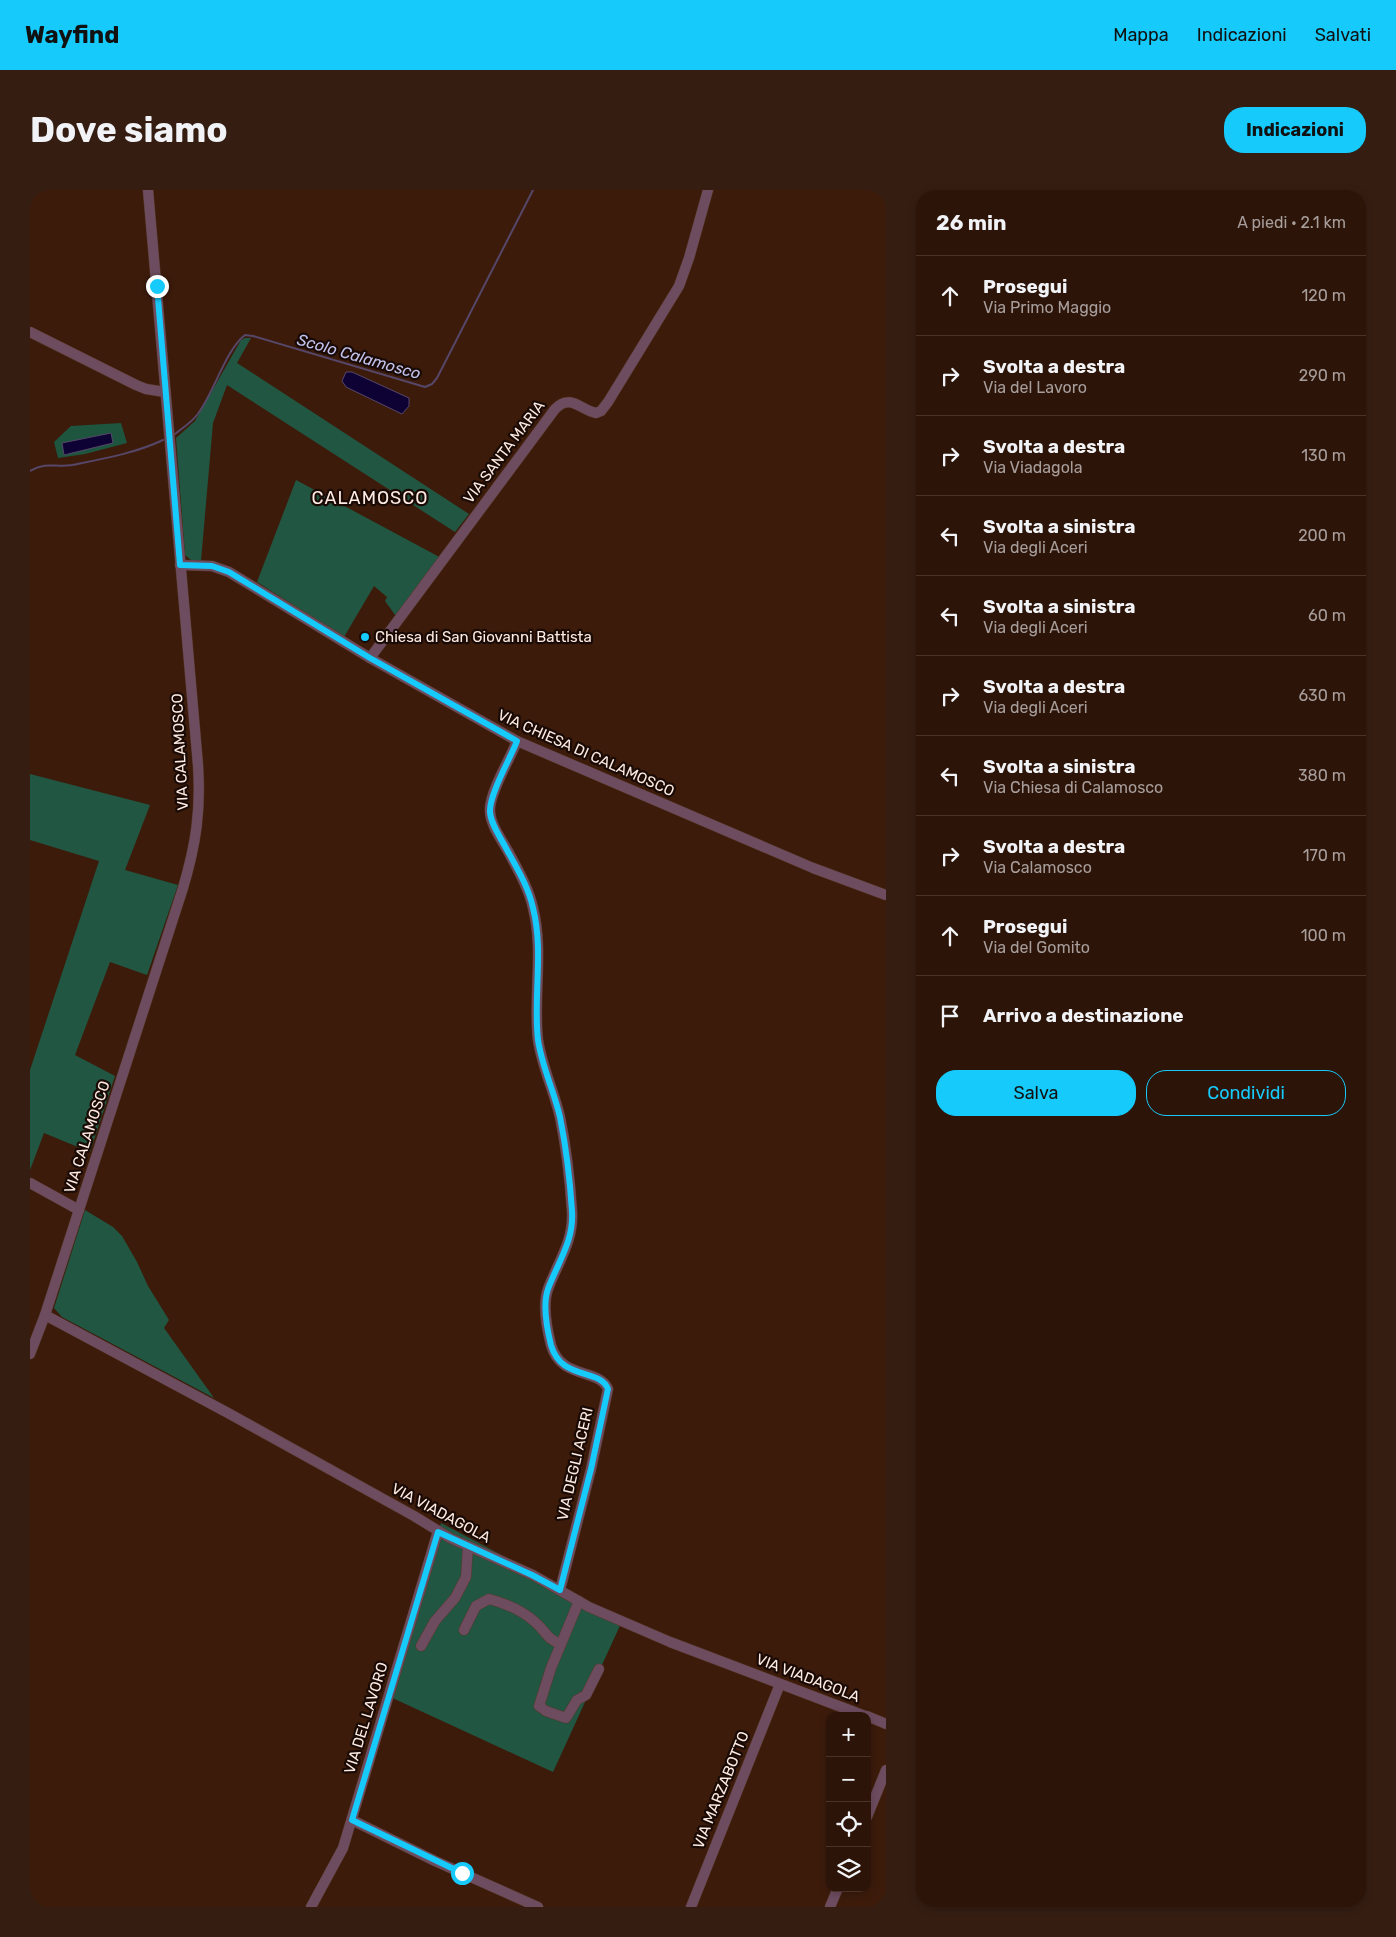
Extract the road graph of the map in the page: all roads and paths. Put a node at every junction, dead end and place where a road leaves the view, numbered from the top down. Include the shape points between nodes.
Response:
1 (148, 190) edge
2 (708, 190) edge
3 (30, 332) edge
4 (165, 392) junction
5 (180, 565) junction
6 (370, 658) junction
7 (517, 741) junction
8 (886, 895) edge
9 (30, 1183) edge
10 (79, 1210) junction
11 (45, 1316) junction
12 (30, 1354) edge
13 (438, 1532) junction
14 (468, 1546) junction
15 (560, 1590) junction
16 (579, 1601) junction
17 (464, 1630) dead end
18 (561, 1644) junction
19 (421, 1646) dead end
20 (599, 1669) dead end
21 (780, 1684) junction
22 (855, 1712) edge
23 (871, 1718) edge
24 (886, 1724) edge
25 (886, 1770) edge
26 (871, 1806) edge
27 (352, 1820) junction
28 (836, 1892) edge
29 (311, 1907) edge
30 (538, 1907) edge
31 (691, 1907) edge
32 (830, 1907) edge

1 - 4 street, VIA CALAMOSCO
2 - 6 street, VIA SANTA MARIA via 679,286 608,402 596,413 568,402 555,408
3 - 4 street via 136,385
4 - 5 street, VIA CALAMOSCO
5 - 6 street, VIA CHIESA DI CALAMOSCO via 212,566 229,572
5 - 10 street, VIA CALAMOSCO via 199,783 196,835 183,888
6 - 7 street, VIA CHIESA DI CALAMOSCO
7 - 8 street, VIA CHIESA DI CALAMOSCO via 813,868
7 - 15 street, VIA DEGLI ACERI via 491,802 491,817 533,908 537,937 538,1042 560,1116 573,1216 566,1252 548,1290 547,1324 557,1359 569,1368 606,1384 608,1389
9 - 10 street
10 - 11 street, VIA CALAMOSCO
11 - 12 street, VIA CALAMOSCO
11 - 13 street, VIA VIADAGOLA via 228,1412
13 - 14 street, VIA VIADAGOLA
13 - 27 street, VIA DEL LAVORO
14 - 15 street, VIA VIADAGOLA
14 - 19 street via 466,1577
15 - 16 street, VIA VIADAGOLA
16 - 18 street
16 - 21 street, VIA VIADAGOLA via 670,1642
17 - 18 street via 476,1606 489,1599 528,1617 549,1639
18 - 20 street via 539,1706 546,1711 562,1718 568,1717 577,1700 586,1695
21 - 22 street, VIA VIADAGOLA
21 - 31 street, VIA MARZABOTTO
23 - 24 street, VIA VIADAGOLA
25 - 26 street
27 - 29 street, VIA DEL LAVORO via 343,1848
27 - 30 street
28 - 32 street

